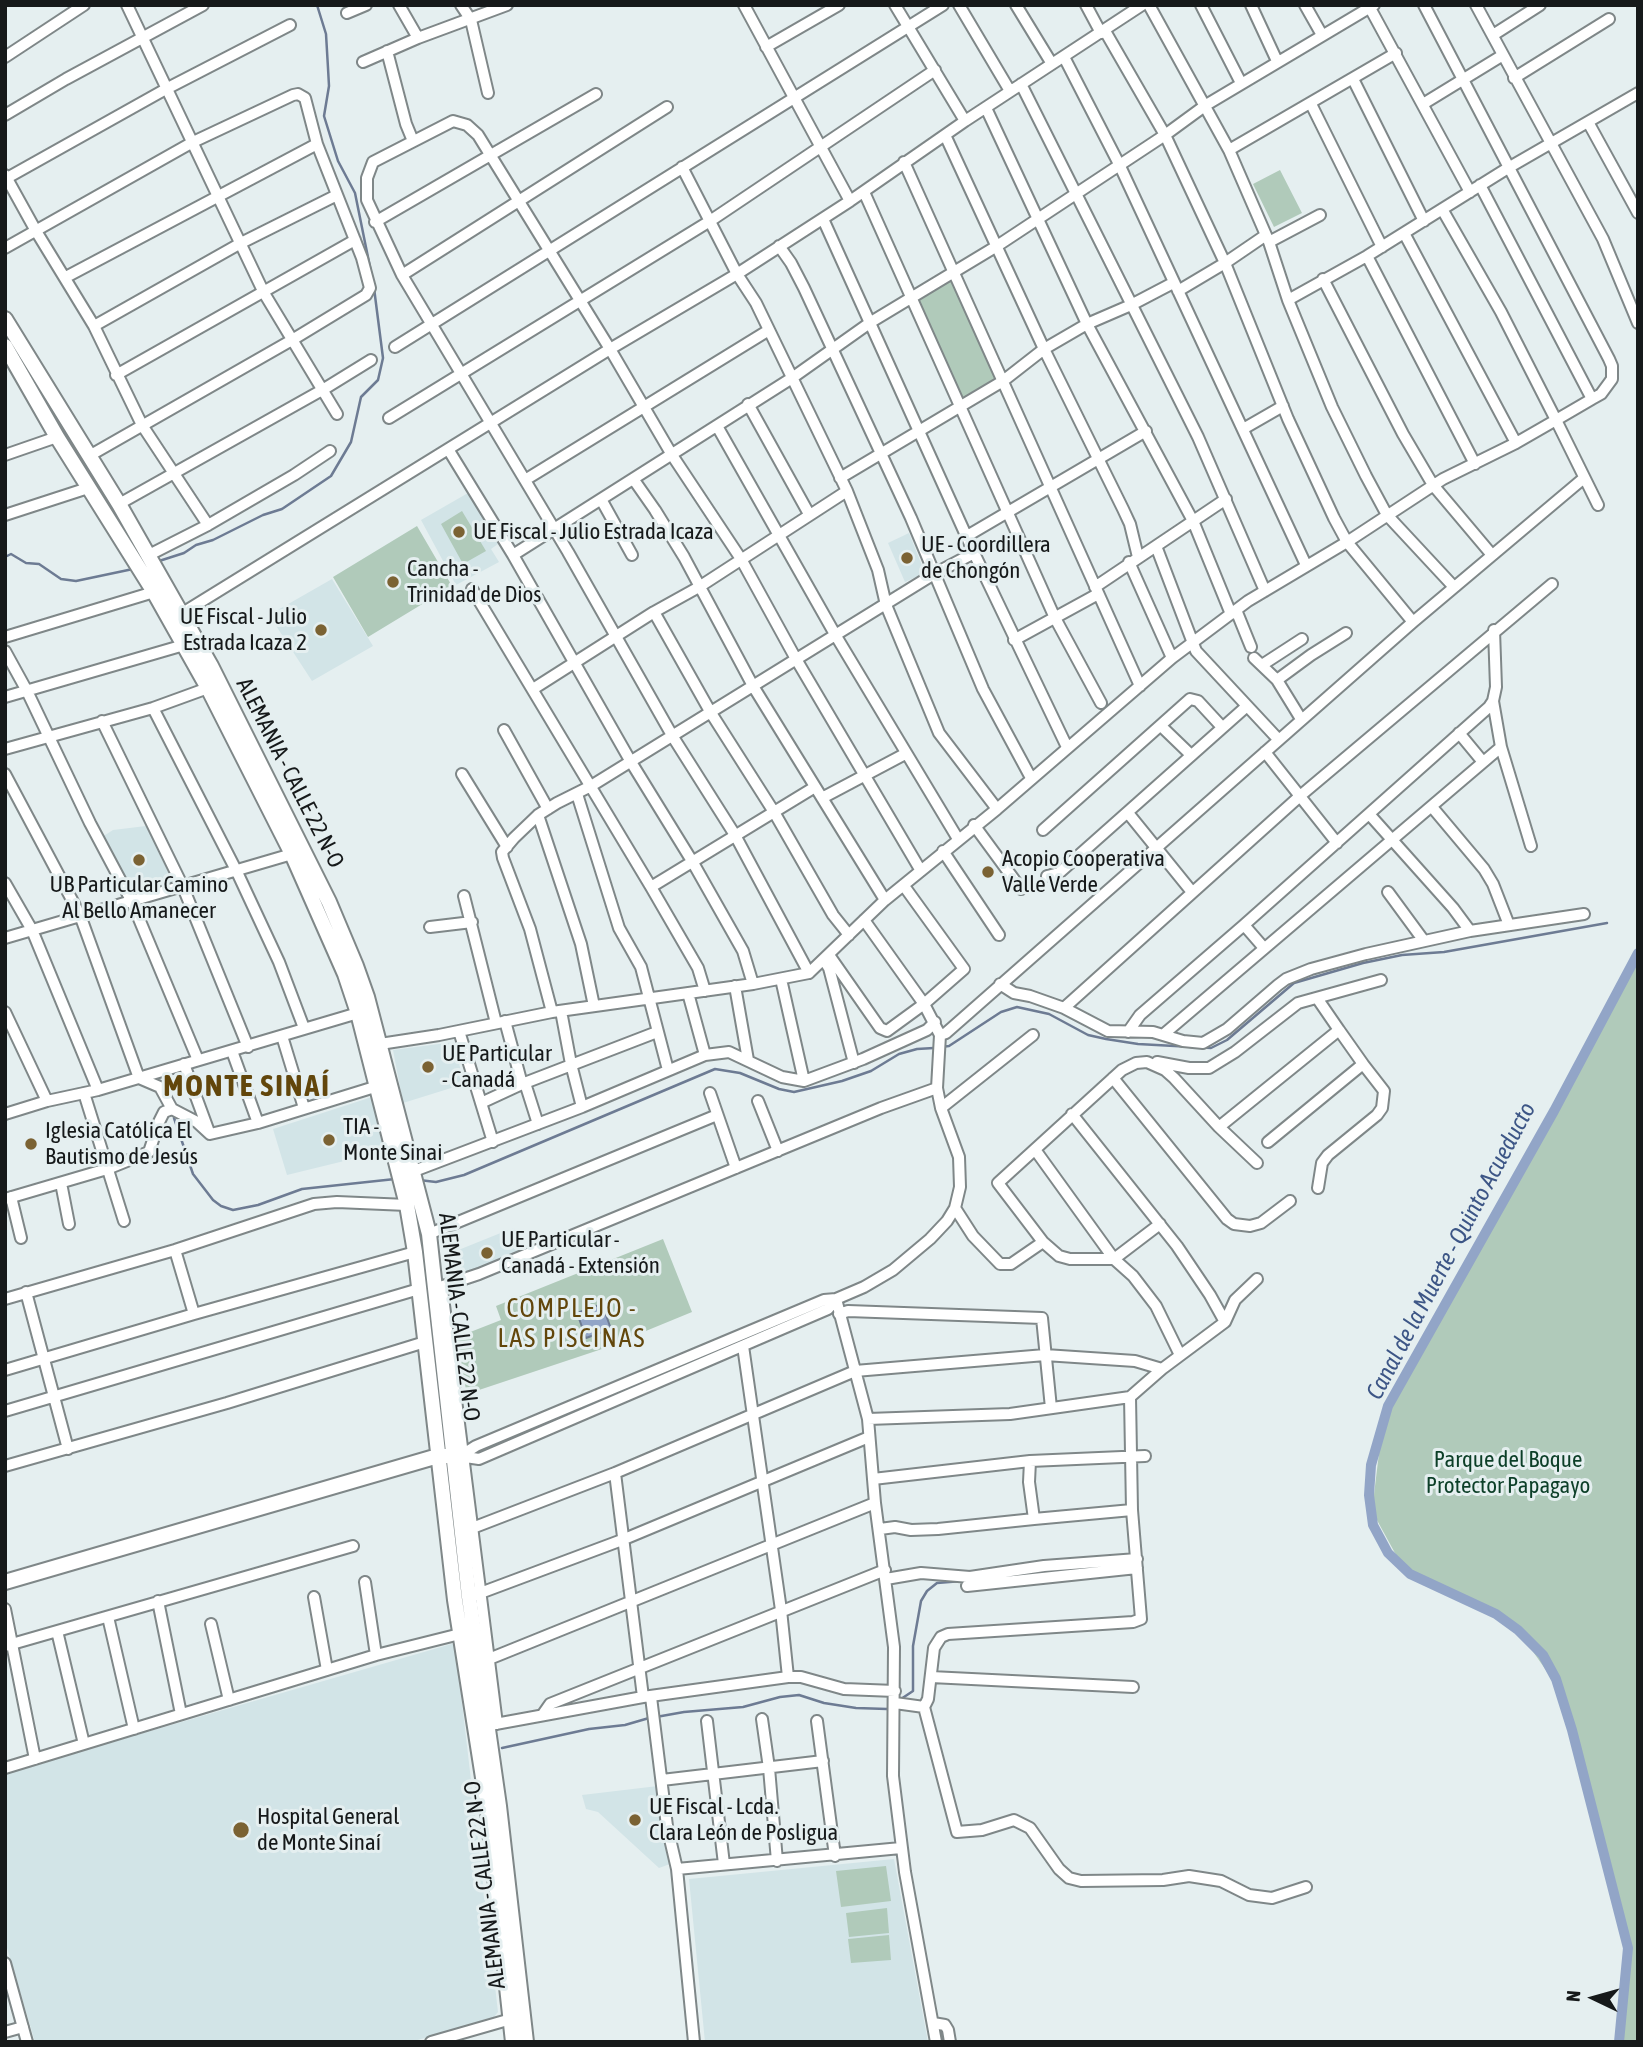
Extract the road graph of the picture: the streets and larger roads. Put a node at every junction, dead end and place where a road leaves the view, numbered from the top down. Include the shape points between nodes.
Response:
1 (84, 5) edge
2 (127, 5) edge
3 (203, 5) edge
4 (366, 5) edge
5 (399, 5) edge
6 (461, 5) edge
7 (507, 5) edge
8 (744, 5) edge
9 (839, 5) edge
10 (895, 5) edge
11 (943, 5) edge
12 (959, 5) edge
13 (1016, 5) edge
14 (1086, 5) edge
15 (1142, 5) edge
16 (1149, 5) edge
17 (1201, 5) edge
18 (1251, 5) edge
19 (1305, 5) edge
20 (1424, 5) edge
21 (1476, 5) edge
22 (1540, 5) edge
23 (1372, 6) edge
24 (347, 13) dead end
25 (1609, 19) dead end
26 (471, 20) junction
27 (290, 25) dead end
28 (909, 28) junction
29 (1103, 32) junction
30 (1322, 35) junction
31 (1493, 35) junction
32 (418, 37) junction
33 (142, 38) junction
34 (766, 47) junction
35 (387, 51) junction
36 (1396, 53) junction
37 (1503, 55) junction
38 (5, 57) edge
39 (1063, 57) junction
40 (1277, 61) junction
41 (363, 62) dead end
42 (1052, 64) junction
43 (936, 71) junction
44 (1514, 78) junction
45 (1353, 79) junction
46 (1463, 79) junction
47 (1021, 83) junction
48 (1241, 83) junction
49 (166, 89) junction
50 (1010, 91) junction
51 (488, 93) dead end
52 (1638, 93) edge
53 (596, 94) dead end
54 (794, 100) junction
55 (1311, 104) junction
56 (1423, 104) junction
57 (1206, 105) junction
58 (667, 107) dead end
59 (986, 108) junction
60 (5, 116) edge
61 (965, 121) junction
62 (1588, 122) junction
63 (945, 135) junction
64 (1165, 135) junction
65 (413, 141) junction
66 (193, 142) junction
67 (1552, 143) junction
68 (317, 144) junction
69 (821, 146) junction
70 (1229, 150) junction
71 (490, 155) junction
72 (904, 162) junction
73 (1119, 164) junction
74 (682, 167) junction
75 (1508, 168) junction
76 (6, 176) edge
77 (1475, 189) junction
78 (864, 192) junction
79 (1077, 192) junction
80 (337, 195) junction
81 (217, 196) junction
82 (850, 201) junction
83 (518, 203) junction
84 (1442, 209) junction
85 (1638, 213) edge
86 (1320, 215) dead end
87 (823, 219) junction
88 (1037, 220) junction
89 (1424, 220) junction
90 (710, 221) junction
91 (375, 222) junction
92 (36, 231) junction
93 (1404, 233) junction
94 (1267, 238) junction
95 (355, 240) junction
96 (241, 243) junction
97 (779, 246) junction
98 (997, 246) junction
99 (1382, 247) junction
100 (5, 248) edge
101 (550, 253) junction
102 (1367, 256) junction
103 (1225, 263) junction
104 (955, 273) junction
105 (737, 274) junction
106 (402, 275) junction
107 (66, 277) junction
108 (1323, 279) junction
109 (1175, 287) junction
110 (264, 293) junction
111 (913, 299) junction
112 (1288, 299) junction
113 (581, 300) junction
114 (1131, 305) junction
115 (5, 319) edge
116 (871, 322) junction
117 (430, 323) junction
118 (1638, 323) edge
119 (1087, 324) junction
120 (94, 326) junction
121 (769, 330) junction
122 (292, 340) junction
123 (5, 346) edge
124 (395, 347) dead end
125 (610, 349) junction
126 (1044, 349) junction
127 (832, 351) junction
128 (371, 360) dead end
129 (462, 373) junction
130 (116, 375) junction
131 (792, 378) junction
132 (1003, 381) junction
133 (324, 389) junction
134 (1592, 399) junction
135 (748, 404) junction
136 (960, 407) junction
137 (1283, 407) junction
138 (644, 408) junction
139 (337, 414) dead end
140 (389, 418) dead end
141 (1556, 420) junction
142 (490, 423) junction
143 (142, 425) junction
144 (717, 426) junction
145 (1243, 429) junction
146 (1146, 431) junction
147 (920, 432) junction
148 (57, 437) junction
149 (5, 440) edge
150 (1516, 443) junction
151 (448, 449) junction
152 (331, 451) dead end
153 (7, 454) edge
154 (880, 454) junction
155 (672, 455) junction
156 (89, 456) junction
157 (1098, 458) junction
158 (1475, 464) junction
159 (173, 472) junction
160 (840, 478) junction
161 (1584, 478) junction
162 (525, 480) junction
163 (634, 480) junction
164 (1433, 485) junction
165 (1051, 487) junction
166 (88, 488) junction
167 (847, 491) junction
168 (1226, 499) junction
169 (602, 501) junction
170 (119, 504) junction
171 (1598, 505) dead end
172 (1008, 513) junction
173 (809, 514) junction
174 (5, 515) edge
175 (1387, 515) junction
176 (1193, 521) junction
177 (208, 525) junction
178 (553, 529) junction
179 (780, 534) junction
180 (967, 536) junction
181 (1347, 542) junction
182 (1156, 546) junction
183 (974, 553) junction
184 (513, 555) junction
185 (632, 555) dead end
186 (1492, 555) junction
187 (741, 559) junction
188 (1134, 560) junction
189 (147, 563) junction
190 (1306, 565) junction
191 (934, 574) junction
192 (1552, 584) dead end
193 (699, 587) junction
194 (1454, 587) junction
195 (472, 589) dead end
196 (1096, 591) junction
197 (1265, 591) junction
198 (154, 592) junction
199 (886, 605) junction
200 (654, 612) junction
201 (1234, 612) junction
202 (181, 614) junction
203 (1055, 618) junction
204 (1413, 622) junction
205 (1494, 630) junction
206 (1346, 634) dead end
207 (836, 636) junction
208 (5, 637) edge
209 (615, 637) junction
210 (1302, 639) dead end
211 (1014, 640) junction
212 (184, 645) junction
213 (1193, 645) junction
214 (5, 651) edge
215 (1256, 656) junction
216 (1172, 658) junction
217 (796, 659) junction
218 (575, 663) junction
219 (1277, 680) junction
220 (752, 686) junction
221 (1140, 686) junction
222 (208, 688) junction
223 (533, 689) junction
224 (27, 691) junction
225 (5, 697) edge
226 (1493, 701) junction
227 (1101, 703) dead end
228 (1247, 706) junction
229 (153, 708) junction
230 (711, 713) junction
231 (1301, 719) junction
232 (102, 721) junction
233 (1161, 726) junction
234 (1222, 727) junction
235 (503, 730) dead end
236 (1459, 733) junction
237 (48, 736) junction
238 (673, 737) junction
239 (1278, 739) junction
240 (1067, 747) junction
241 (1501, 747) junction
242 (5, 748) edge
243 (1265, 752) junction
244 (905, 754) junction
245 (1191, 755) junction
246 (631, 762) junction
247 (1483, 762) junction
248 (5, 774) edge
249 (462, 774) dead end
250 (864, 774) junction
251 (1031, 778) junction
252 (592, 786) junction
253 (815, 787) junction
254 (577, 794) junction
255 (1300, 796) junction
256 (822, 798) junction
257 (1432, 807) junction
258 (997, 809) junction
259 (543, 812) junction
260 (774, 812) junction
261 (1128, 813) junction
262 (1369, 814) junction
263 (974, 825) junction
264 (1043, 830) dead end
265 (735, 835) junction
266 (958, 839) junction
267 (1392, 841) junction
268 (1337, 843) junction
269 (1531, 846) dead end
270 (507, 847) junction
271 (1156, 849) junction
272 (943, 851) junction
273 (292, 854) junction
274 (692, 861) junction
275 (921, 871) junction
276 (237, 872) junction
277 (1047, 876) dead end
278 (5, 883) edge
279 (904, 886) junction
280 (183, 887) junction
281 (651, 887) junction
282 (1021, 889) dead end
283 (1192, 892) junction
284 (1388, 892) dead end
285 (464, 896) dead end
286 (885, 900) junction
287 (132, 902) junction
288 (1584, 914) dead end
289 (80, 915) junction
290 (864, 920) junction
291 (472, 922) junction
292 (1244, 925) junction
293 (1509, 925) junction
294 (430, 927) dead end
295 (32, 930) junction
296 (1470, 931) junction
297 (999, 934) dead end
298 (849, 935) junction
299 (5, 938) edge
300 (1424, 941) junction
301 (1264, 948) junction
302 (827, 958) junction
303 (809, 973) junction
304 (782, 979) junction
305 (1381, 980) dead end
306 (753, 984) junction
307 (1000, 984) junction
308 (735, 986) junction
309 (705, 991) junction
310 (688, 993) junction
311 (1317, 998) junction
312 (651, 999) junction
313 (924, 1004) junction
314 (594, 1006) junction
315 (1063, 1008) junction
316 (5, 1012) edge
317 (556, 1012) junction
318 (358, 1013) junction
319 (500, 1022) junction
320 (935, 1022) junction
321 (304, 1028) junction
322 (1339, 1030) junction
323 (459, 1031) junction
324 (657, 1032) junction
325 (1128, 1032) junction
326 (1164, 1034) junction
327 (940, 1035) junction
328 (1032, 1035) dead end
329 (282, 1036) junction
330 (380, 1044) junction
331 (248, 1047) junction
332 (232, 1051) junction
333 (705, 1055) junction
334 (198, 1060) junction
335 (748, 1060) junction
336 (1147, 1062) junction
337 (854, 1063) junction
338 (184, 1064) junction
339 (570, 1064) junction
340 (1363, 1064) junction
341 (668, 1070) junction
342 (139, 1078) junction
343 (1113, 1078) junction
344 (804, 1081) junction
345 (524, 1083) junction
346 (378, 1086) junction
347 (937, 1088) junction
348 (98, 1090) junction
349 (84, 1093) junction
350 (710, 1093) dead end
351 (47, 1101) junction
352 (758, 1101) dead end
353 (481, 1102) junction
354 (582, 1107) junction
355 (304, 1108) junction
356 (941, 1108) junction
357 (172, 1109) junction
358 (5, 1114) edge
359 (1072, 1114) junction
360 (718, 1115) junction
361 (258, 1123) junction
362 (538, 1124) junction
363 (1219, 1127) junction
364 (210, 1134) junction
365 (1268, 1142) dead end
366 (493, 1143) junction
367 (778, 1151) junction
368 (1036, 1151) junction
369 (1258, 1163) dead end
370 (736, 1168) junction
371 (107, 1169) junction
372 (414, 1173) junction
373 (61, 1182) junction
374 (1318, 1188) dead end
375 (8, 1198) edge
376 (1290, 1201) dead end
377 (411, 1202) junction
378 (955, 1208) junction
379 (124, 1221) dead end
380 (69, 1224) dead end
381 (1160, 1224) junction
382 (429, 1234) junction
383 (21, 1238) dead end
384 (1043, 1242) junction
385 (175, 1250) junction
386 (415, 1252) junction
387 (1114, 1259) junction
388 (1257, 1279) dead end
389 (432, 1288) junction
390 (26, 1292) junction
391 (5, 1299) edge
392 (836, 1299) junction
393 (194, 1314) junction
394 (839, 1314) junction
395 (1225, 1322) junction
396 (425, 1342) junction
397 (743, 1346) junction
398 (1045, 1355) junction
399 (1180, 1355) junction
400 (44, 1359) junction
401 (1162, 1369) junction
402 (5, 1370) edge
403 (855, 1371) junction
404 (54, 1396) junction
405 (1130, 1397) junction
406 (1051, 1408) junction
407 (5, 1411) edge
408 (753, 1414) junction
409 (868, 1419) junction
410 (869, 1437) junction
411 (68, 1449) junction
412 (451, 1456) junction
413 (1131, 1456) junction
414 (1145, 1456) dead end
415 (1030, 1461) junction
416 (5, 1466) edge
417 (615, 1473) junction
418 (873, 1479) junction
419 (762, 1482) junction
420 (875, 1503) junction
421 (1132, 1510) junction
422 (1034, 1519) junction
423 (880, 1529) junction
424 (466, 1530) junction
425 (622, 1540) junction
426 (771, 1545) junction
427 (353, 1546) dead end
428 (1137, 1564) junction
429 (885, 1575) junction
430 (5, 1582) edge
431 (365, 1582) dead end
432 (967, 1586) dead end
433 (474, 1595) junction
434 (314, 1597) dead end
435 (158, 1601) junction
436 (630, 1603) junction
437 (5, 1609) edge
438 (781, 1610) junction
439 (108, 1617) junction
440 (211, 1624) dead end
441 (57, 1630) junction
442 (460, 1633) junction
443 (9, 1645) edge
444 (376, 1655) junction
445 (483, 1662) junction
446 (640, 1667) junction
447 (327, 1670) junction
448 (788, 1677) junction
449 (931, 1677) junction
450 (1133, 1687) dead end
451 (647, 1697) junction
452 (895, 1697) junction
453 (229, 1700) junction
454 (925, 1707) junction
455 (181, 1714) junction
456 (543, 1714) junction
457 (762, 1719) dead end
458 (706, 1721) dead end
459 (817, 1721) dead end
460 (492, 1725) junction
461 (134, 1728) junction
462 (84, 1744) junction
463 (35, 1759) junction
464 (823, 1761) junction
465 (5, 1768) edge
466 (769, 1768) junction
467 (713, 1774) junction
468 (662, 1780) junction
469 (901, 1848) junction
470 (835, 1856) junction
471 (777, 1861) junction
472 (724, 1864) junction
473 (677, 1869) junction
474 (1306, 1887) dead end
475 (5, 1962) edge
476 (511, 2019) junction
477 (933, 2024) junction
478 (23, 2026) junction
479 (5, 2032) edge
480 (27, 2042) edge
481 (431, 2042) edge
482 (513, 2042) edge
483 (526, 2042) edge
484 (694, 2042) edge
485 (936, 2042) edge
486 (950, 2042) edge

1 - 38 street
2 - 33 street
3 - 33 street
4 - 24 street
5 - 32 street
6 - 26 street
7 - 26 street
8 - 34 street
9 - 34 street
10 - 28 street
11 - 28 street
12 - 50 street
13 - 42 street
14 - 29 street
15 - 29 street
16 - 57 street
17 - 48 street
18 - 40 street
19 - 30 street
20 - 46 street
21 - 31 street
22 - 31 street
23 - 30 street
23 - 36 street
25 - 44 street
26 - 32 street
26 - 51 street
27 - 49 street
28 - 43 street
28 - 54 street
29 - 39 street
29 - 64 street
30 - 40 street
31 - 37 street
32 - 35 street
33 - 49 street
33 - 60 street
34 - 54 street
35 - 41 street
35 - 65 street
36 - 45 street
36 - 56 street
37 - 44 street
37 - 46 street
39 - 42 street
39 - 73 street
40 - 48 street
42 - 47 street
43 - 61 street
43 - 69 street
44 - 67 street
45 - 55 street
45 - 89 street
46 - 56 street
46 - 75 street
47 - 50 street
47 - 79 street
48 - 57 street
49 - 66 street
49 - 76 street
50 - 59 street
52 - 62 street
53 - 71 street
54 - 69 street
54 - 74 street
55 - 70 street
55 - 99 street
56 - 77 street
57 - 64 street
57 - 70 street
58 - 83 street
59 - 61 street
59 - 88 street
61 - 63 street
62 - 67 street
62 - 85 street
63 - 72 street
63 - 98 street
64 - 73 street
64 - 103 street
65 - 71 street via 453,121 461,122 478,135
65 - 91 street via 373,162 367,200
66 - 68 street via 298,94 305,98
66 - 81 street
66 - 92 street
67 - 75 street
67 - 118 street via 1602,239
68 - 80 street
68 - 81 street
69 - 82 street
69 - 90 street
70 - 94 street
71 - 83 street
71 - 91 street
72 - 78 street
72 - 104 street
73 - 79 street
73 - 109 street
74 - 90 street
74 - 101 street
75 - 77 street
75 - 134 street via 1612,366 1612,379
76 - 92 street
77 - 84 street
77 - 134 street
78 - 82 street
78 - 111 street
79 - 88 street
79 - 114 street
80 - 95 street
80 - 96 street
81 - 96 street
81 - 107 street
82 - 87 street
83 - 101 street
83 - 106 street
84 - 89 street
84 - 141 street
86 - 94 street
87 - 97 street
87 - 116 street
88 - 98 street
88 - 119 street
89 - 93 street
90 - 105 street
90 - 113 street
91 - 106 street
92 - 100 street
92 - 107 street
93 - 99 street
93 - 150 street
94 - 103 street
94 - 112 street
95 - 110 street
95 - 122 street via 368,292
96 - 110 street
96 - 120 street
97 - 105 street
97 - 127 street via 792,263
98 - 104 street
98 - 126 street
99 - 102 street
101 - 113 street
101 - 117 street
102 - 108 street
102 - 158 street
103 - 109 street
103 - 137 street
104 - 111 street
104 - 132 street
105 - 121 street
105 - 125 street
106 - 117 street
107 - 120 street
108 - 112 street
108 - 164 street
109 - 114 street
109 - 145 street
110 - 122 street
110 - 130 street
111 - 116 street
111 - 136 street
112 - 175 street via 1332,407
113 - 125 street
113 - 129 street
114 - 119 street
114 - 168 street
115 - 156 street
116 - 127 street
116 - 147 street
117 - 124 street
117 - 129 street
119 - 126 street
119 - 146 street
120 - 130 street
121 - 131 street
121 - 138 street
122 - 133 street
122 - 143 street
123 - 148 street
125 - 138 street
125 - 142 street
126 - 132 street
126 - 157 street
127 - 131 street
127 - 154 street
128 - 133 street
129 - 140 street
129 - 142 street
130 - 143 street
131 - 135 street
131 - 160 street
132 - 136 street
132 - 165 street
133 - 139 street
133 - 159 street
134 - 141 street
135 - 144 street
135 - 173 street
136 - 147 street
136 - 172 street
137 - 145 street
137 - 181 street
138 - 155 street
138 - 162 street
141 - 150 street
141 - 161 street
142 - 151 street
142 - 162 street
143 - 156 street
143 - 159 street
144 - 155 street
144 - 179 street
145 - 190 street
146 - 157 street
146 - 176 street
147 - 154 street
147 - 180 street
148 - 153 street
148 - 166 street
149 - 153 street
150 - 158 street
151 - 184 street
151 - 202 street
152 - 177 street
154 - 160 street
154 - 191 street
155 - 163 street
155 - 187 street
156 - 170 street
157 - 165 street
157 - 188 street via 1130,524
158 - 164 street
159 - 170 street
159 - 177 street
160 - 167 street
161 - 171 street
161 - 186 street
162 - 178 street
163 - 169 street
163 - 193 street
164 - 175 street
164 - 186 street
165 - 172 street
165 - 196 street
166 - 174 street
166 - 189 street
167 - 173 street
167 - 199 street via 878,570
168 - 176 street
168 - 197 street
169 - 178 street
169 - 185 street
170 - 189 street
172 - 180 street
172 - 203 street
173 - 179 street
175 - 181 street
175 - 194 street
176 - 182 street
176 - 201 street
177 - 189 street
178 - 184 street
178 - 209 street
179 - 187 street
179 - 207 street
180 - 183 street
181 - 190 street
181 - 204 street
182 - 188 street
182 - 213 street
183 - 191 street
183 - 211 street
184 - 218 street
186 - 194 street
187 - 193 street
187 - 217 street
188 - 196 street
188 - 216 street
189 - 198 street, ALEMANIA - CALLE 22 N-O
189 - 202 street, ALEMANIA - CALLE 22 N-O
190 - 197 street
191 - 199 street
191 - 251 street via 983,689
192 - 205 street
193 - 200 street
193 - 220 street
194 - 204 street
195 - 223 street
196 - 203 street
196 - 221 street
197 - 201 street
198 - 208 street
198 - 212 street, ALEMANIA - CALLE 22 N-O
199 - 207 street
199 - 258 street via 939,733
200 - 209 street
200 - 230 street
201 - 213 street
201 - 215 street
202 - 330 street, ALEMANIA - CALLE 22 N-O via 323,891 356,965
203 - 211 street
203 - 227 street
204 - 231 street
205 - 226 street
205 - 255 street
206 - 219 street
207 - 217 street
207 - 244 street
209 - 218 street
209 - 238 street
210 - 215 street
211 - 240 street
212 - 222 street, ALEMANIA - CALLE 22 N-O
212 - 224 street
213 - 216 street
213 - 228 street
214 - 224 street
215 - 219 street
216 - 221 street
217 - 220 street
217 - 250 street
218 - 223 street
218 - 246 street
219 - 231 street
220 - 230 street
220 - 253 street
221 - 240 street
222 - 229 street
222 - 273 street, ALEMANIA - CALLE 22 N-O
223 - 252 street
224 - 225 street
224 - 237 street
226 - 236 street
226 - 241 street
228 - 234 street
228 - 239 street
229 - 232 street
229 - 276 street
230 - 238 street
230 - 260 street
231 - 239 street
232 - 237 street
232 - 280 street
233 - 234 street via 1192,698
233 - 245 street
233 - 264 street
234 - 245 street
235 - 259 street
236 - 247 street
236 - 262 street
237 - 242 street
237 - 287 street
238 - 246 street
238 - 265 street
239 - 243 street
240 - 251 street
241 - 247 street
241 - 269 street
243 - 255 street
243 - 271 street
244 - 250 street
244 - 266 street
245 - 261 street
246 - 252 street
246 - 274 street
247 - 257 street
248 - 289 street
249 - 270 street
250 - 256 street
250 - 275 street
251 - 258 street
252 - 254 street
252 - 281 street
253 - 256 street
253 - 260 street
254 - 259 street
254 - 312 street via 619,928 641,967
255 - 268 street
255 - 283 street
256 - 286 street
257 - 267 street
257 - 293 street via 1493,884
258 - 263 street
259 - 270 street
259 - 314 street
260 - 265 street
260 - 298 street
261 - 271 street
261 - 277 street via 1059,873
262 - 267 street
262 - 268 street
263 - 266 street
263 - 282 street
265 - 274 street
265 - 303 street
266 - 272 street
267 - 296 street
267 - 301 street
268 - 292 street
270 - 317 street via 503,858
271 - 283 street
271 - 307 street
272 - 275 street
272 - 297 street
273 - 276 street
273 - 318 street, ALEMANIA - CALLE 22 N-O
274 - 281 street
274 - 306 street via 743,951
275 - 279 street
276 - 280 street
276 - 321 street
278 - 295 street
279 - 286 street
279 - 313 street via 964,969
280 - 287 street
280 - 331 street
281 - 309 street via 698,968
283 - 315 street
284 - 300 street
285 - 291 street
286 - 290 street
287 - 289 street
287 - 334 street
288 - 293 street
289 - 295 street
289 - 342 street
290 - 298 street
290 - 313 street
291 - 294 street
291 - 319 street
292 - 301 street
292 - 325 street via 1140,1015
293 - 296 street
295 - 299 street
295 - 348 street
296 - 300 street
298 - 302 street
300 - 326 street via 1286,979 1227,1029 1203,1043
301 - 326 street
302 - 303 street
302 - 313 street via 883,1030 893,1028
302 - 337 street
303 - 304 street
304 - 306 street
304 - 344 street
305 - 311 street
306 - 308 street
307 - 315 street
307 - 327 street
308 - 309 street
308 - 335 street
309 - 310 street
310 - 312 street
310 - 333 street
311 - 322 street
311 - 336 street via 1293,1006 1209,1068
312 - 314 street
312 - 324 street
313 - 320 street
314 - 317 street
315 - 325 street via 1108,1031
316 - 351 street
317 - 319 street
317 - 339 street
318 - 321 street
318 - 346 street, ALEMANIA - CALLE 22 N-O
319 - 323 street
319 - 345 street
320 - 327 street
320 - 337 street via 927,1030
321 - 329 street
322 - 340 street
322 - 363 street
323 - 330 street
323 - 353 street
324 - 339 street
324 - 341 street
325 - 326 street
327 - 347 street
328 - 356 street
329 - 331 street
329 - 355 street
330 - 372 street, ALEMANIA - CALLE 22 N-O
331 - 332 street
332 - 334 street
332 - 361 street
333 - 335 street via 729,1052
333 - 341 street
334 - 338 street
335 - 344 street via 790,1080
336 - 343 street via 1128,1066
336 - 363 street via 1174,1078
337 - 344 street
338 - 342 street
338 - 364 street
339 - 345 street
339 - 354 street
340 - 365 street
340 - 374 street via 1384,1091 1382,1108 1328,1155
341 - 354 street
342 - 348 street
342 - 357 street via 160,1087
343 - 359 street
343 - 376 street via 1234,1224 1261,1223
345 - 353 street
345 - 362 street
346 - 355 street
346 - 377 street, ALEMANIA - CALLE 22 N-O
347 - 356 street
347 - 367 street
348 - 349 street
349 - 351 street
349 - 371 street
350 - 360 street
351 - 358 street
352 - 367 street
353 - 366 street
354 - 362 street
355 - 361 street
356 - 378 street via 959,1157
357 - 364 street
357 - 371 street via 164,1112 149,1152
359 - 368 street
359 - 381 street
360 - 370 street
360 - 382 street
361 - 364 street
362 - 366 street
363 - 369 street
366 - 372 street
367 - 370 street
368 - 384 street via 998,1183
368 - 387 street
370 - 389 street via 479,1274
371 - 373 street
371 - 379 street
372 - 377 street, ALEMANIA - CALLE 22 N-O
373 - 375 street
373 - 380 street
375 - 383 street
377 - 382 street, ALEMANIA - CALLE 22 N-O
377 - 385 street via 314,1204
377 - 386 street, ALEMANIA - CALLE 22 N-O
378 - 384 street via 972,1236 1000,1264 1011,1264
378 - 392 street via 930,1239 893,1270
381 - 387 street
381 - 395 street
382 - 389 street, ALEMANIA - CALLE 22 N-O
384 - 387 street via 1070,1259
385 - 390 street
385 - 393 street
386 - 389 street, ALEMANIA - CALLE 22 N-O
386 - 393 street
387 - 399 street via 1156,1306
388 - 395 street via 1235,1300
389 - 396 street, ALEMANIA - CALLE 22 N-O
389 - 404 street
389 - 412 street, ALEMANIA - CALLE 22 N-O
390 - 391 street
390 - 400 street
392 - 394 street
392 - 397 street via 828,1309
392 - 412 street via 812,1305
393 - 400 street
394 - 398 street via 1038,1317 1044,1321
394 - 403 street
395 - 399 street
396 - 411 street
396 - 412 street, ALEMANIA - CALLE 22 N-O
397 - 408 street
397 - 412 street via 479,1459
398 - 401 street via 1135,1361
398 - 403 street
398 - 406 street
399 - 401 street
400 - 402 street
400 - 404 street
401 - 405 street
403 - 408 street
403 - 409 street
404 - 407 street
404 - 411 street
405 - 406 street
405 - 413 street
406 - 409 street via 1010,1414
408 - 417 street
408 - 419 street
409 - 410 street
410 - 418 street
410 - 419 street
411 - 416 street
412 - 424 street, ALEMANIA - CALLE 22 N-O
412 - 430 street
412 - 442 street, ALEMANIA - CALLE 22 N-O
413 - 414 street
413 - 415 street
413 - 421 street
415 - 418 street
415 - 422 street
417 - 424 street
417 - 425 street
418 - 420 street
419 - 425 street
419 - 426 street
420 - 423 street
420 - 426 street
421 - 422 street
421 - 428 street
422 - 423 street via 938,1529
423 - 429 street
424 - 433 street, ALEMANIA - CALLE 22 N-O
425 - 433 street
425 - 436 street
426 - 436 street
426 - 438 street
427 - 435 street
428 - 429 street via 1044,1566 970,1577
428 - 432 street
428 - 449 street via 1140,1619 948,1634 934,1647
429 - 438 street
429 - 452 street
431 - 444 street
433 - 445 street, ALEMANIA - CALLE 22 N-O
434 - 447 street
435 - 439 street
435 - 455 street
436 - 445 street
436 - 446 street
437 - 443 street
438 - 446 street
438 - 448 street
439 - 441 street
439 - 461 street
440 - 453 street
441 - 443 street
441 - 462 street
442 - 444 street
442 - 476 street, ALEMANIA - CALLE 22 N-O via 487,1803
443 - 463 street
444 - 447 street
445 - 460 street, ALEMANIA - CALLE 22 N-O
446 - 451 street
446 - 456 street via 550,1704
447 - 453 street
448 - 451 street
448 - 452 street
449 - 450 street
449 - 454 street
451 - 456 street
451 - 468 street
452 - 454 street
452 - 469 street via 892,1746
453 - 455 street
454 - 474 street via 957,1832 1014,1820 1030,1828 1059,1869 1081,1881 1163,1880 1189,1875 1272,1898
455 - 461 street
456 - 460 street
457 - 466 street
458 - 467 street
459 - 464 street
460 - 483 street, ALEMANIA - CALLE 22 N-O
461 - 462 street
462 - 463 street
463 - 465 street
464 - 466 street
464 - 470 street
466 - 467 street
466 - 471 street
467 - 468 street
467 - 472 street
468 - 473 street
469 - 470 street
469 - 477 street
470 - 471 street
471 - 472 street
472 - 473 street
473 - 484 street
475 - 478 street
476 - 481 street
476 - 482 street, ALEMANIA - CALLE 22 N-O
477 - 485 street
477 - 486 street via 944,2025
478 - 479 street
478 - 480 street

